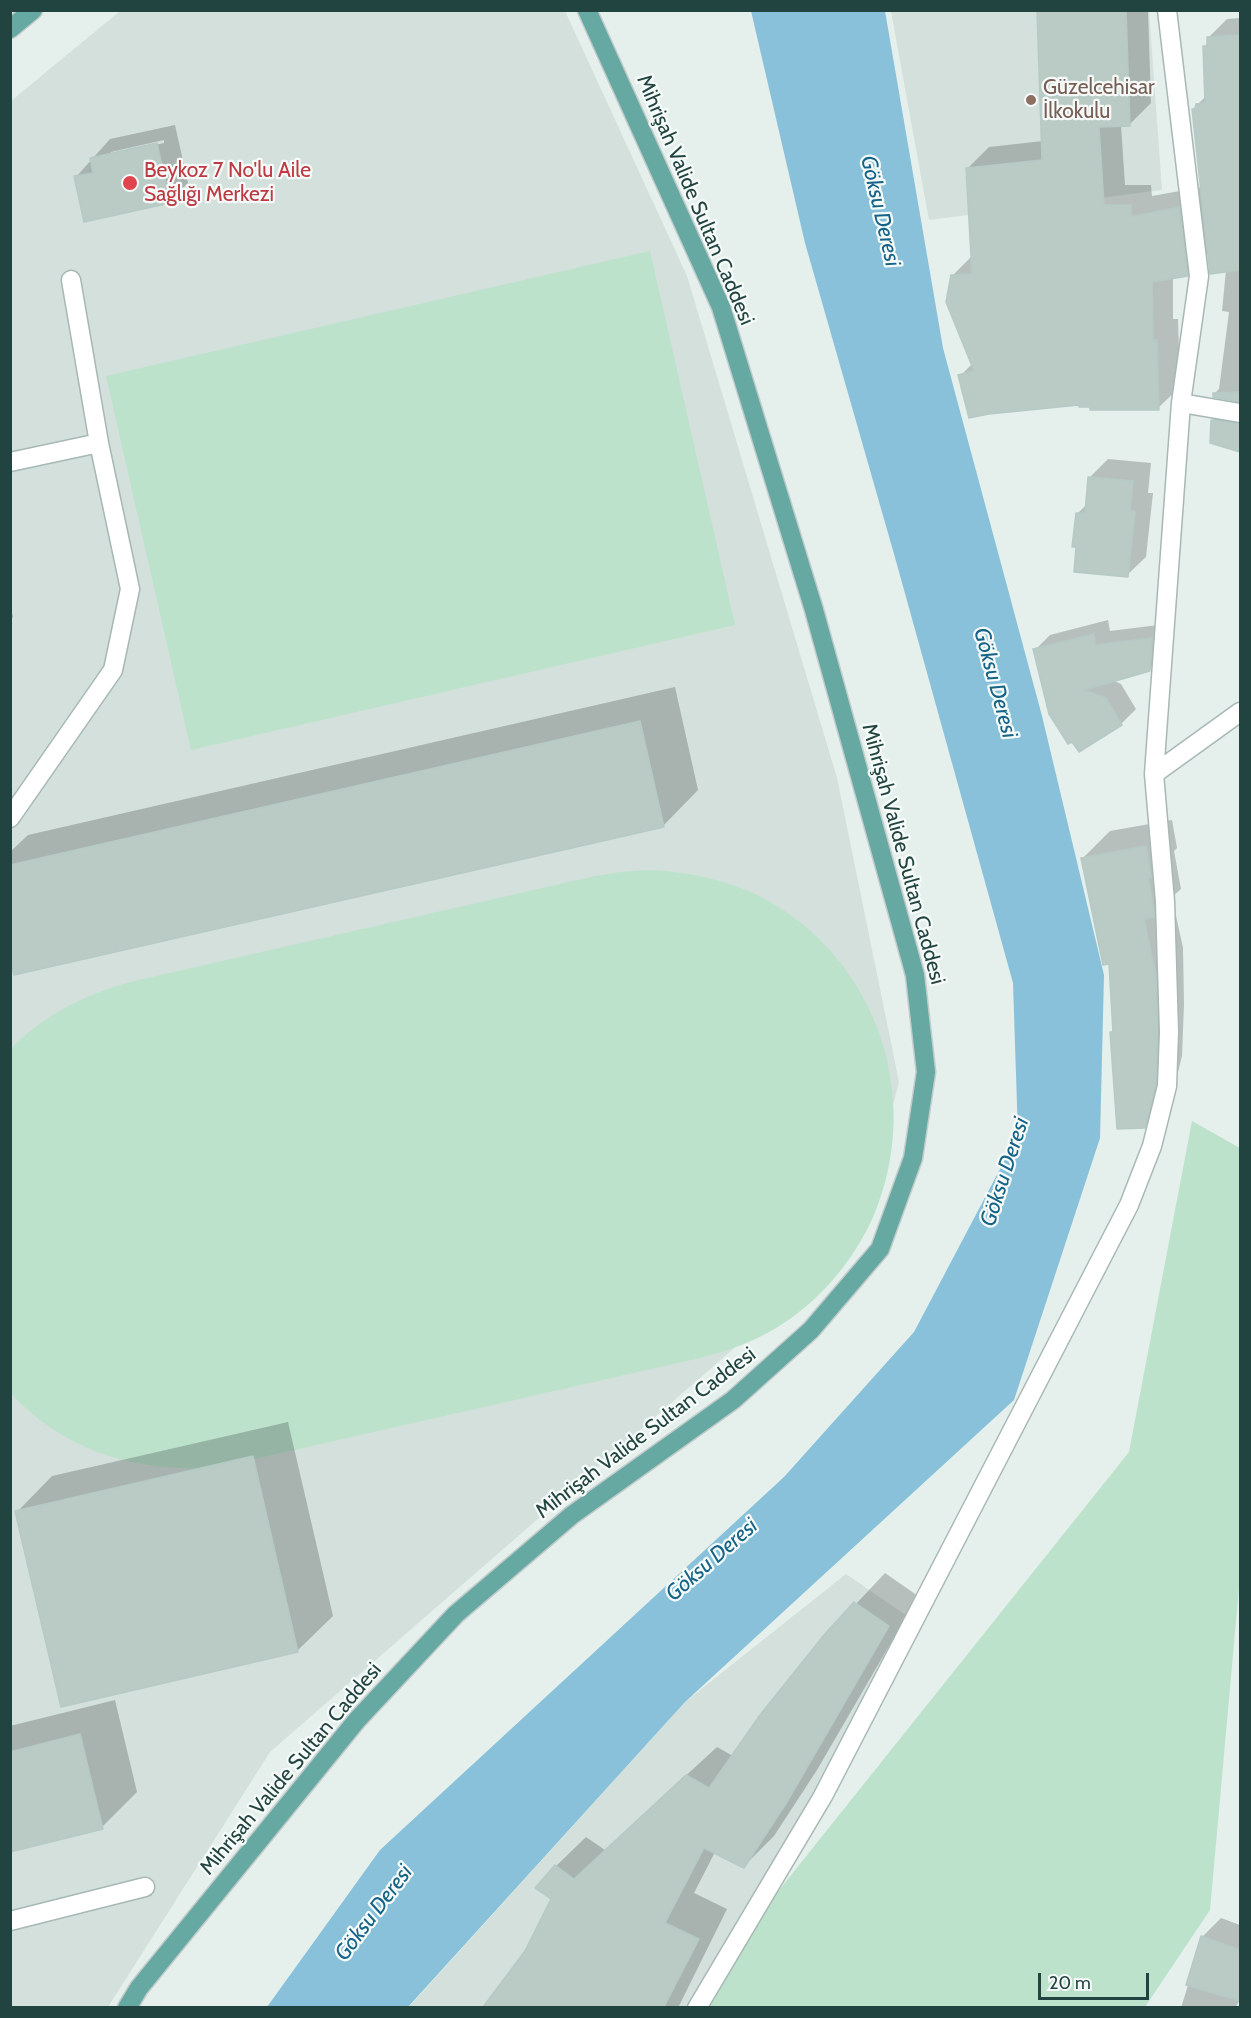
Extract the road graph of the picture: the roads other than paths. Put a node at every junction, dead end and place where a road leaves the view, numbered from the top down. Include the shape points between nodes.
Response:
1 (33, 10) edge
2 (587, 10) edge
3 (1167, 10) edge
4 (10, 29) edge
5 (71, 280) dead end
6 (1181, 402) junction
7 (1240, 413) edge
8 (99, 443) junction
9 (10, 462) edge
10 (1240, 712) edge
11 (1154, 774) junction
12 (10, 818) edge
13 (144, 1887) dead end
14 (10, 1921) edge
15 (127, 2007) edge
16 (697, 2007) edge

1 - 4 main road
2 - 15 main road, Mihrişah Valide Sultan Caddesi via 721,307 814,610 915,975 926,1072 913,1158 880,1249 811,1330 733,1400 573,1515 456,1614 357,1720
3 - 6 street via 1199,276
5 - 8 street
6 - 7 street
6 - 11 street
8 - 9 street
8 - 12 street via 130,590 113,670
10 - 11 street
11 - 16 street via 1165,901 1169,1032 1167,1086 1152,1146 1130,1205 822,1796
13 - 14 street

